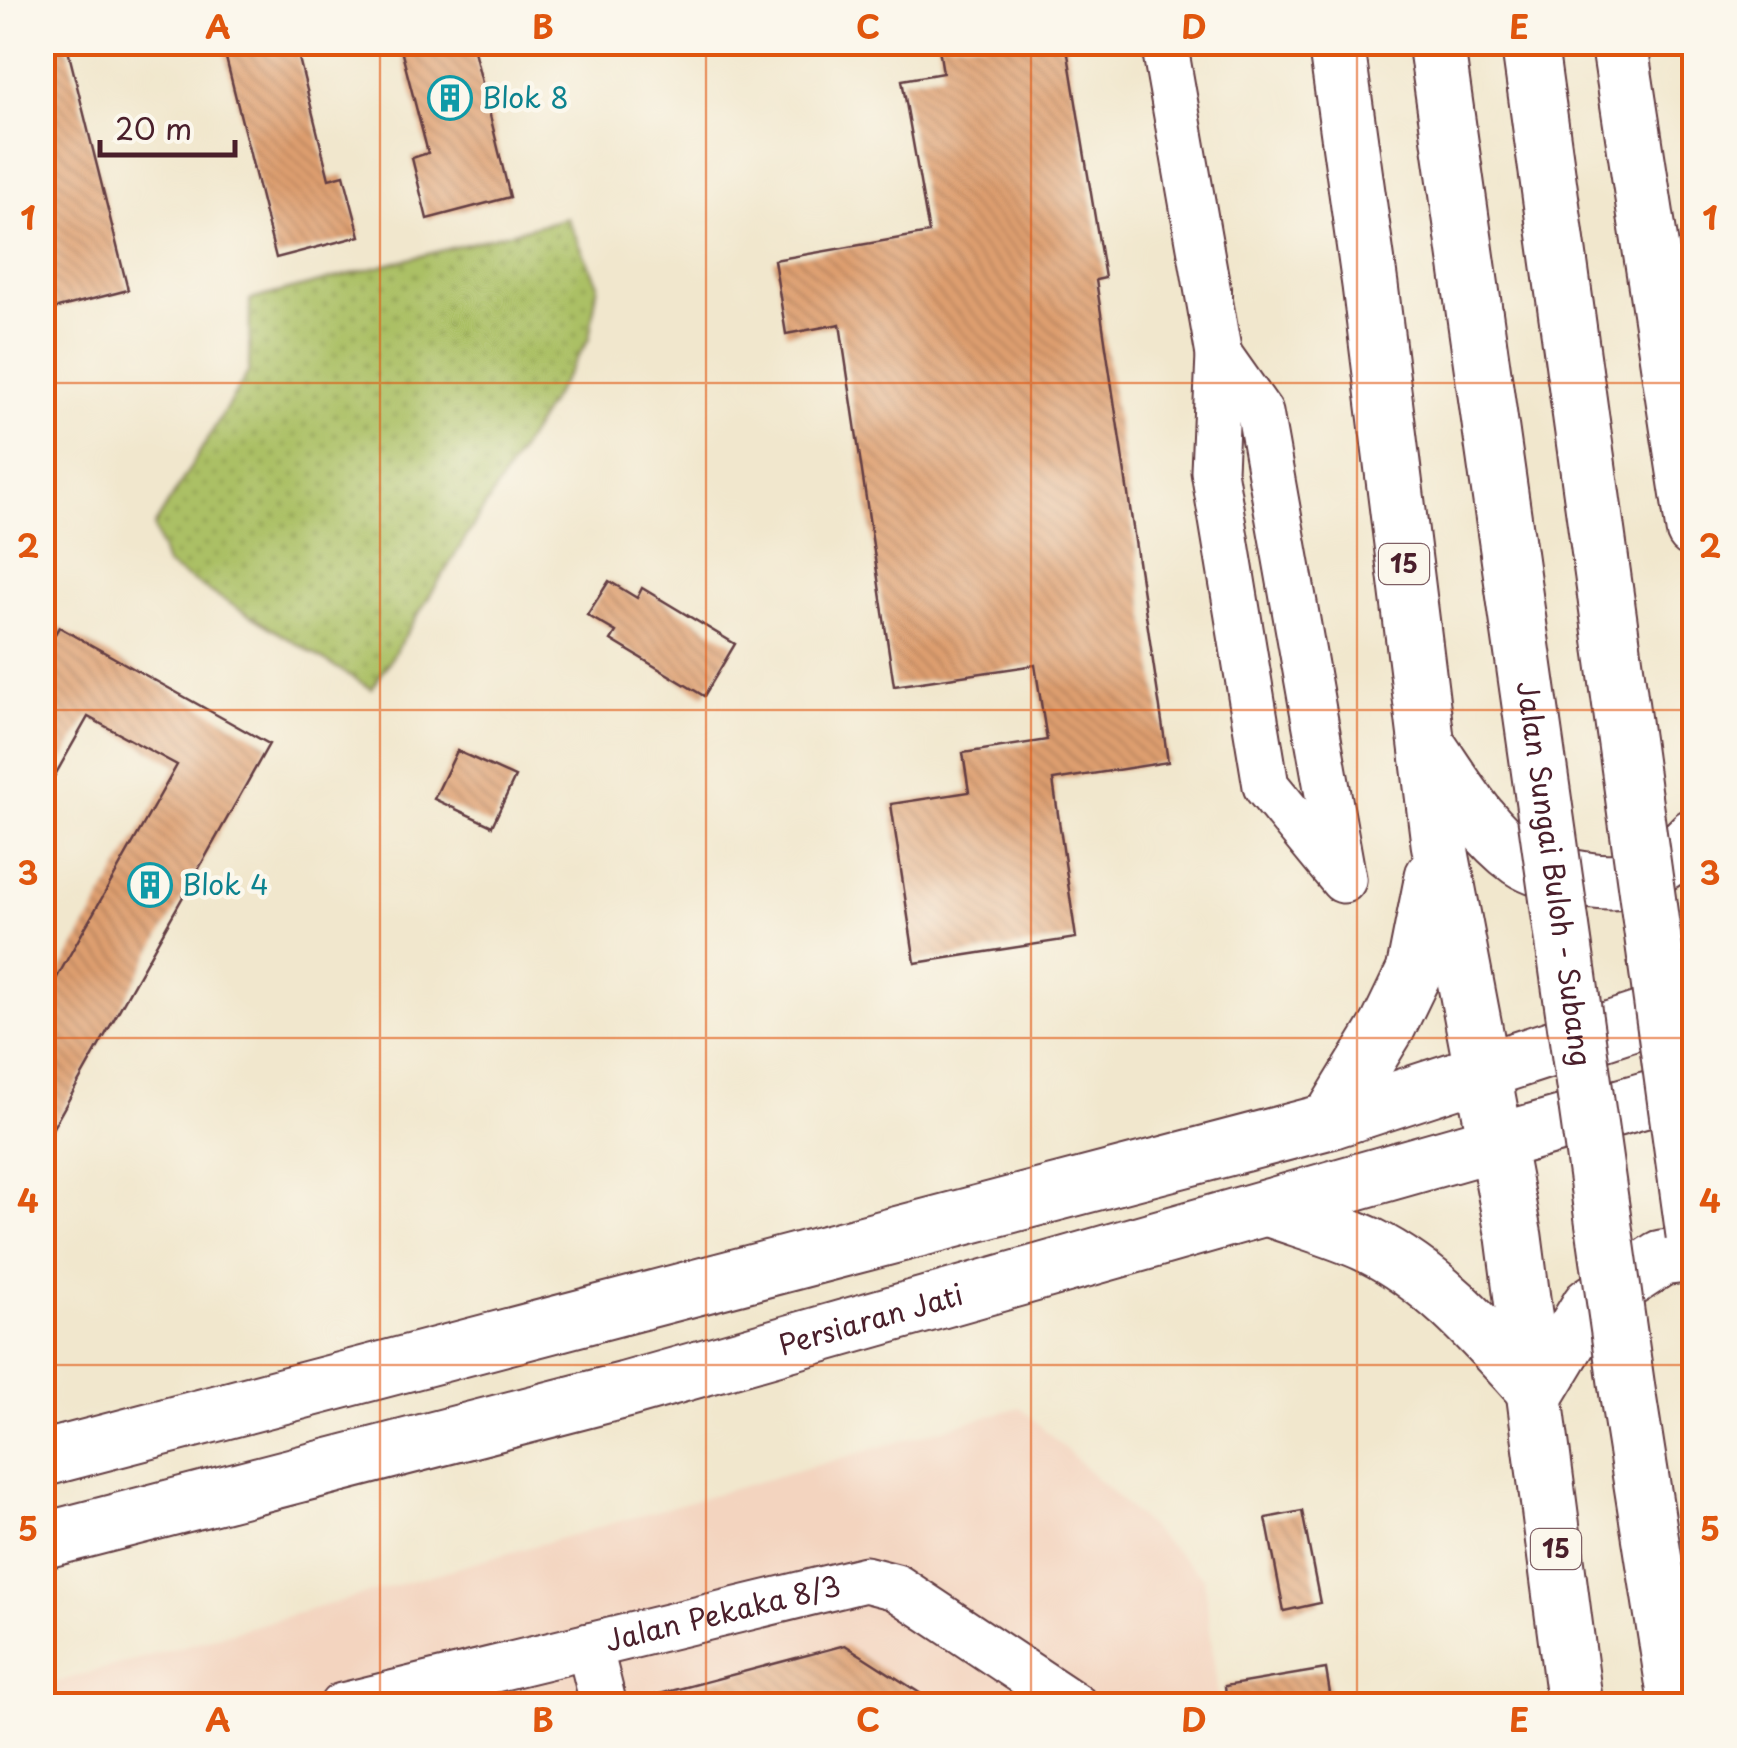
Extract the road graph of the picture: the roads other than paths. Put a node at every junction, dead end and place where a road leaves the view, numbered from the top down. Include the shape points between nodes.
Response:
1 (1164, 42) edge
2 (1336, 42) edge
3 (1436, 42) edge
4 (1529, 42) edge
5 (1620, 42) edge
6 (1220, 355) junction
7 (1694, 530) edge
8 (1426, 743) junction
9 (1694, 836) edge
10 (1439, 844) junction
11 (1694, 1002) edge
12 (1481, 1072) junction
13 (1694, 1086) edge
14 (1330, 1121) junction
15 (1496, 1142) junction
16 (1266, 1208) junction
17 (1694, 1235) edge
18 (1694, 1254) edge
19 (1537, 1392) junction
20 (42, 1459) edge
21 (65, 1534) edge
22 (42, 1561) edge
23 (589, 1646) junction
24 (342, 1706) edge
25 (604, 1706) edge
26 (1075, 1706) edge
27 (1575, 1706) edge
28 (1678, 1706) edge

1 - 6 street
2 - 8 main road, 15
3 - 28 main road, Jalan Sungai Buloh - Subang, bridge
4 - 17 main road, bridge
5 - 7 main road
6 - 6 street via 1214,471 1266,786 1343,880 1260,413
8 - 9 main road via 1471,809 1521,860 1569,878 1628,880 1676,856
8 - 10 main road, 15
10 - 12 main road, 15
10 - 14 main road, 15 via 1414,972
11 - 12 main road
12 - 14 main road
12 - 15 main road, 15
13 - 15 main road, Persiaran Jati
14 - 20 main road
15 - 16 main road, Persiaran Jati
15 - 19 main road, 15
16 - 19 main road via 1370,1246 1427,1284
16 - 21 main road, Persiaran Jati via 625,1390
18 - 19 main road via 1661,1258 1590,1305
19 - 27 main road, 15
21 - 22 main road
23 - 24 street, Jalan Pekaka 8/3
23 - 25 street
23 - 26 street, Jalan Pekaka 8/3 via 864,1579 896,1587

